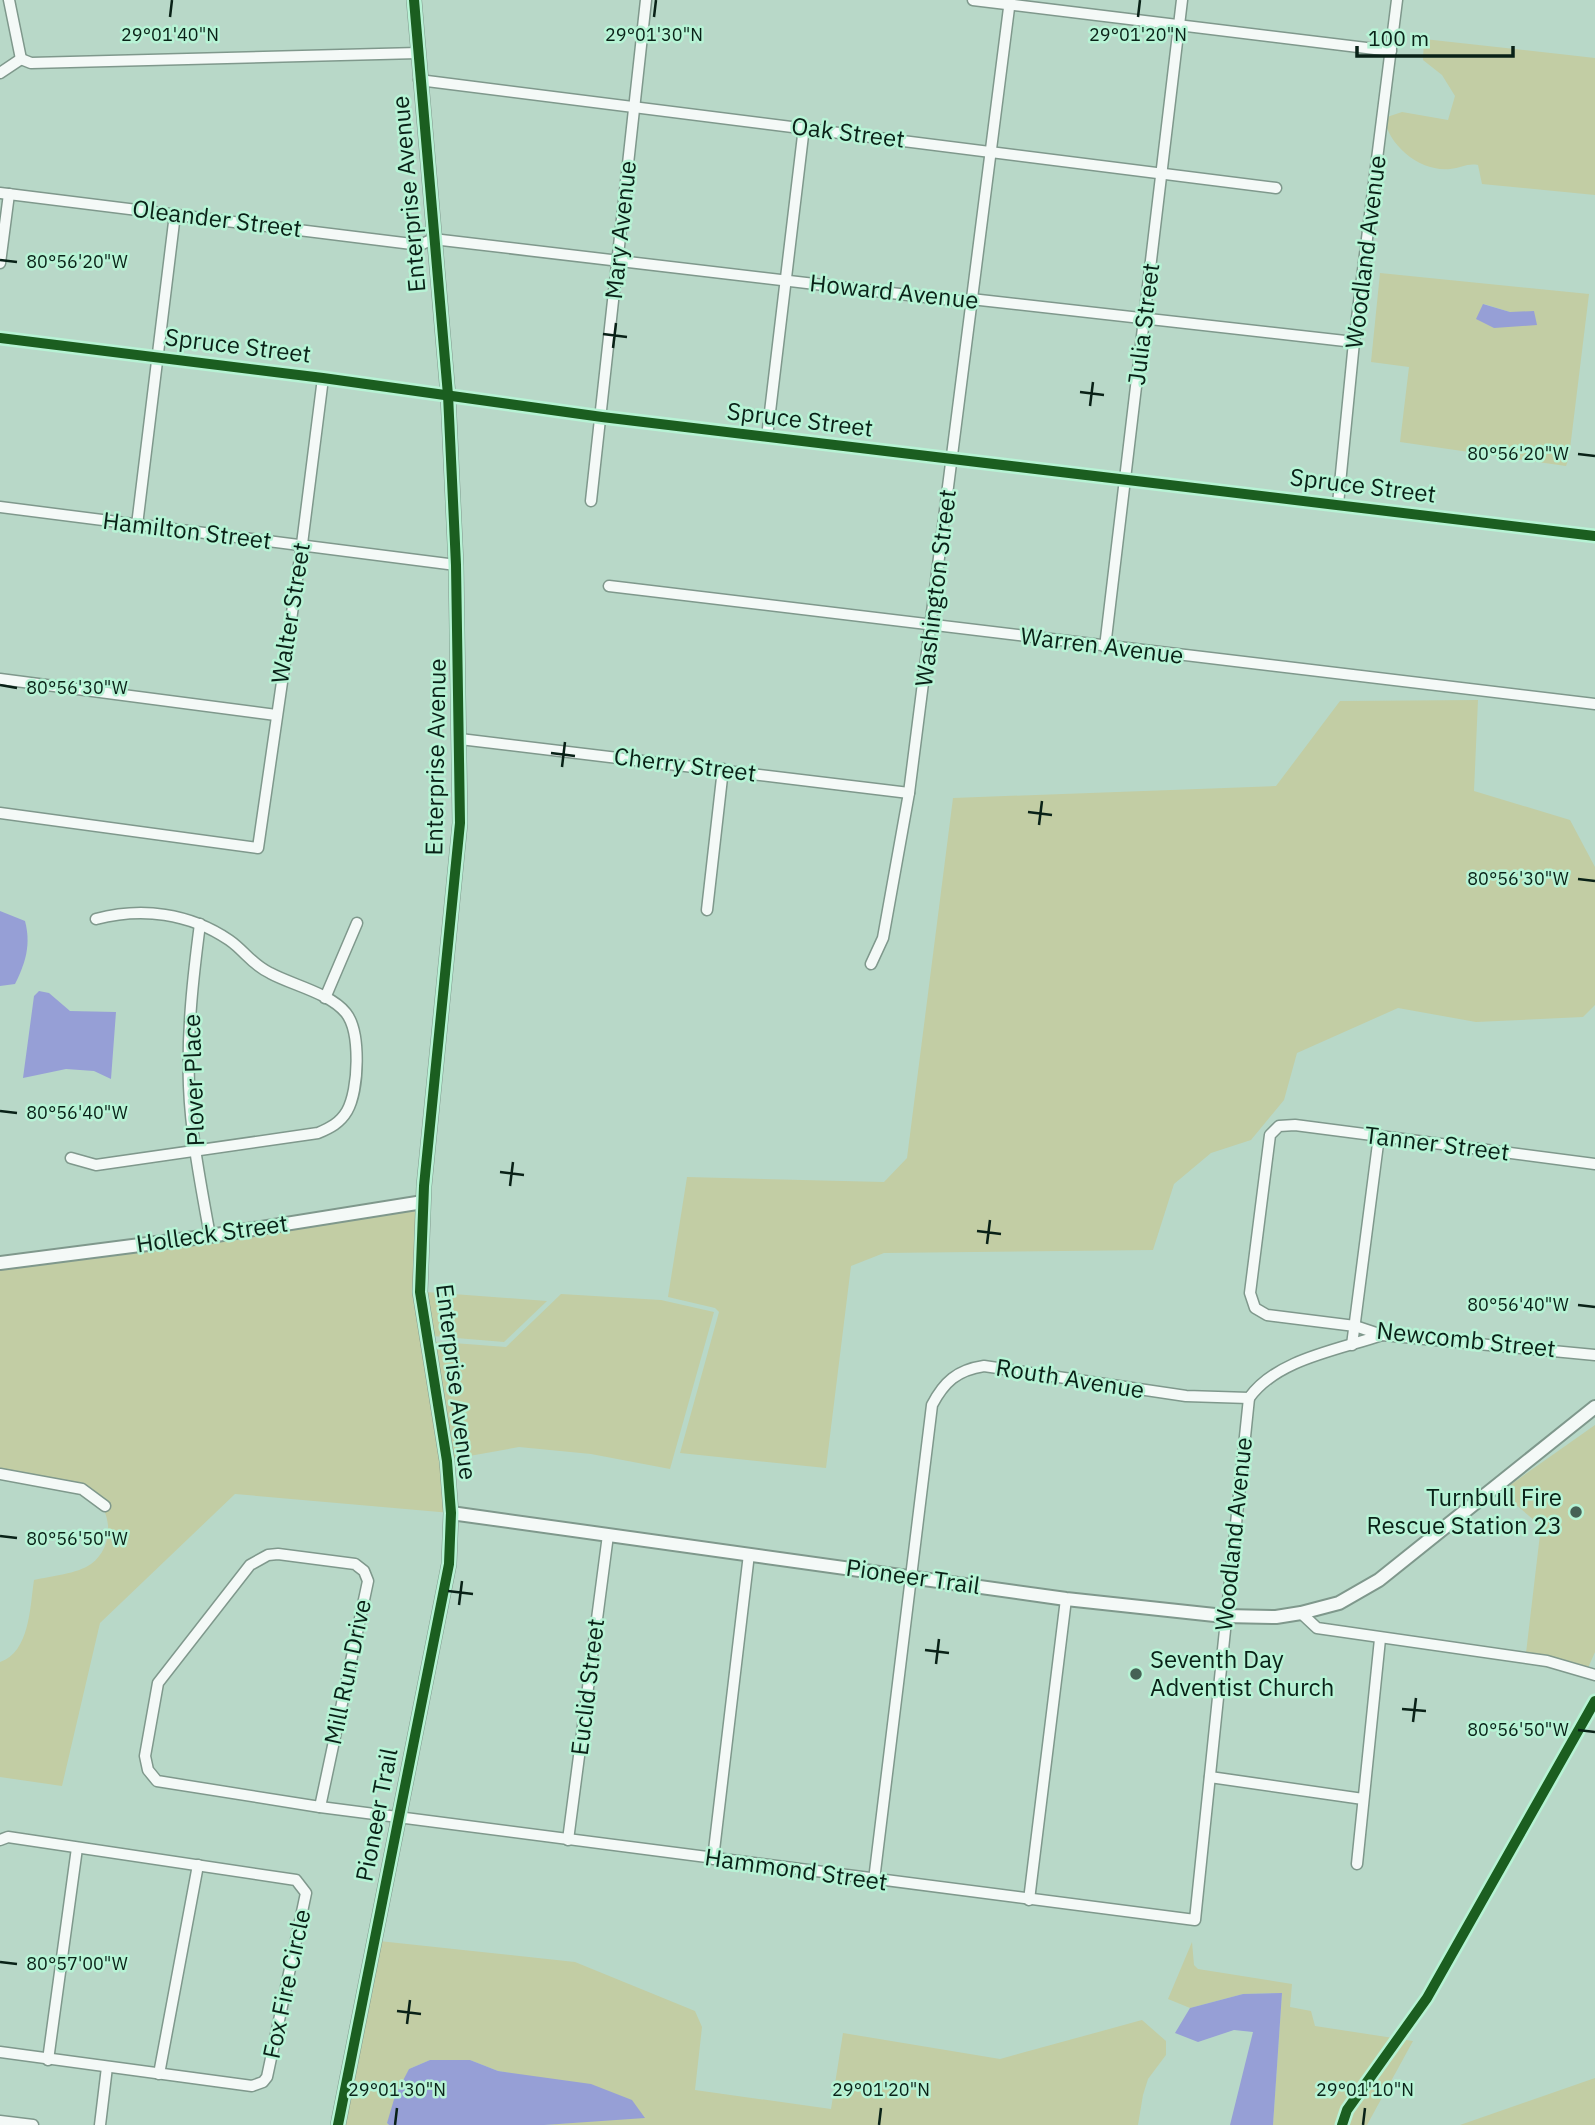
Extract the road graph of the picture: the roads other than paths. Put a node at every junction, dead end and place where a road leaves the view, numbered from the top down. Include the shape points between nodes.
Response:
1 (9, 0) edge
2 (414, 0) edge
3 (646, 0) edge
4 (972, 0) edge
5 (1182, 0) edge
6 (1397, 0) edge
7 (1010, 2) edge
8 (1179, 25) junction
9 (1391, 51) junction
10 (418, 54) junction
11 (21, 59) junction
12 (0, 73) edge
13 (419, 80) junction
14 (635, 106) junction
15 (804, 127) junction
16 (989, 151) junction
17 (1161, 173) junction
18 (1276, 188) dead end
19 (4, 193) edge
20 (175, 214) junction
21 (433, 239) junction
22 (617, 260) junction
23 (0, 263) edge
24 (785, 281) junction
25 (971, 299) junction
26 (1145, 317) junction
27 (0, 338) edge
28 (1354, 342) junction
29 (156, 357) junction
30 (323, 378) junction
31 (448, 395) junction
32 (602, 417) junction
33 (767, 437) junction
34 (952, 460) junction
35 (1126, 478) junction
36 (591, 501) dead end
37 (1338, 504) junction
38 (0, 507) edge
39 (137, 525) junction
40 (1595, 536) edge
41 (302, 544) junction
42 (456, 565) junction
43 (609, 586) dead end
44 (931, 623) junction
45 (1105, 647) junction
46 (0, 679) edge
47 (1595, 704) edge
48 (276, 715) junction
49 (460, 739) junction
50 (723, 769) junction
51 (909, 793) junction
52 (0, 813) edge
53 (707, 910) dead end
54 (96, 919) dead end
55 (356, 923) dead end
56 (200, 924) junction
57 (871, 964) dead end
58 (325, 998) junction
59 (1379, 1136) junction
60 (196, 1152) junction
61 (71, 1158) dead end
62 (1595, 1164) edge
63 (423, 1202) junction
64 (210, 1236) junction
65 (0, 1263) edge
66 (1255, 1308) joint
67 (1355, 1326) junction
68 (1382, 1335) junction
69 (1352, 1345) junction
70 (1595, 1355) edge
71 (1249, 1398) junction
72 (1595, 1407) edge
73 (0, 1474) edge
74 (105, 1506) dead end
75 (451, 1513) junction
76 (608, 1535) junction
77 (749, 1554) junction
78 (912, 1577) junction
79 (1066, 1599) junction
80 (1301, 1613) junction
81 (1224, 1616) junction
82 (1380, 1639) junction
83 (1595, 1675) edge
84 (1210, 1777) junction
85 (1363, 1799) junction
86 (320, 1807) junction
87 (398, 1817) junction
88 (0, 1840) edge
89 (568, 1840) junction
90 (77, 1848) junction
91 (713, 1859) junction
92 (1357, 1864) dead end
93 (198, 1865) junction
94 (874, 1880) junction
95 (1029, 1900) junction
96 (1195, 1920) joint
97 (0, 2052) edge
98 (48, 2060) junction
99 (107, 2067) junction
100 (159, 2074) junction
101 (0, 2121) edge
102 (33, 2125) edge
103 (100, 2125) edge
104 (338, 2125) edge

1 - 11 street
2 - 10 street, Enterprise Avenue
3 - 14 street, Mary Avenue
4 - 7 street
5 - 8 street, Julia Street
6 - 9 street, Woodland Avenue
7 - 8 street
7 - 16 street, Washington Street
8 - 9 street
8 - 17 street, Julia Street
9 - 28 street, Woodland Avenue
10 - 11 street via 31,63
10 - 13 street, Enterprise Avenue
11 - 12 street
13 - 14 street, Oak Street
13 - 21 street, Enterprise Avenue
14 - 15 street, Oak Street
14 - 22 street, Mary Avenue
15 - 16 street, Oak Street
15 - 24 street
16 - 17 street, Oak Street
16 - 25 street, Washington Street
17 - 18 street, Oak Street
17 - 26 street, Julia Street
19 - 20 street, Oleander Street
19 - 23 street
20 - 21 street, Oleander Street via 420,245
20 - 29 street
21 - 22 street, Howard Avenue
21 - 31 street, Enterprise Avenue
22 - 24 street, Howard Avenue
22 - 32 street, Mary Avenue
24 - 25 street, Howard Avenue
24 - 33 street
25 - 26 street, Howard Avenue
25 - 34 street, Washington Street
26 - 28 street, Howard Avenue
26 - 35 street, Julia Street
27 - 29 street, Spruce Street
28 - 37 street, Woodland Avenue
29 - 30 street, Spruce Street
29 - 39 street
30 - 31 street, Spruce Street
30 - 41 street, Walter Street
31 - 32 street, Spruce Street
31 - 42 street, Enterprise Avenue
32 - 33 street, Spruce Street
32 - 36 street, Mary Avenue
33 - 34 street, Spruce Street
34 - 35 street, Spruce Street
34 - 44 street, Washington Street
35 - 37 street, Spruce Street
35 - 45 street, Julia Street
37 - 40 street, Spruce Street
38 - 39 street, Hamilton Street
39 - 41 street, Hamilton Street
41 - 42 street, Hamilton Street
41 - 48 street, Walter Street
42 - 49 street, Enterprise Avenue
43 - 44 street, Warren Avenue
44 - 45 street, Warren Avenue
44 - 51 street, Washington Street
45 - 47 street, Warren Avenue
46 - 48 street
48 - 52 street, Walter Street via 258,848
49 - 50 street, Cherry Street
49 - 63 street, Enterprise Avenue via 460,823
50 - 51 street, Cherry Street
50 - 53 street
51 - 57 street, Washington Street via 883,938
54 - 56 street via 123,912 171,915
55 - 58 street
56 - 58 street via 231,942 253,965
56 - 60 street, Plover Place via 190,1002 189,1086
58 - 60 street via 345,1011 357,1042 352,1097 342,1118 317,1133
59 - 62 street, Tanner Street
59 - 66 street, Tanner Street via 1295,1125 1279,1126 1270,1135 1250,1293
59 - 67 street
60 - 61 street via 96,1165
60 - 64 street, Plover Place
63 - 64 street, Holleck Street
63 - 75 street, Enterprise Avenue via 420,1292
64 - 65 street, Holleck Street
66 - 67 street, Newcomb Street via 1267,1315
67 - 68 street, Newcomb Street
67 - 69 street
68 - 69 street
68 - 70 street, Newcomb Street
69 - 71 street via 1261,1381
71 - 78 street, Routh Avenue via 1186,1396 984,1366 968,1368 949,1379 932,1405
71 - 81 street, Woodland Avenue
72 - 80 street, Pioneer Trail via 1379,1580 1339,1603
73 - 74 street via 82,1489
75 - 76 street, Pioneer Trail
75 - 87 street, Pioneer Trail via 449,1564
76 - 77 street, Pioneer Trail
76 - 89 street, Euclid Street
77 - 78 street, Pioneer Trail
77 - 91 street
78 - 79 street, Pioneer Trail
78 - 94 street, Routh Avenue
79 - 81 street, Pioneer Trail
79 - 95 street
80 - 81 street, Pioneer Trail
80 - 82 street via 1317,1628
81 - 84 street, Woodland Avenue
82 - 83 street via 1547,1661
82 - 85 street
84 - 85 street
84 - 96 street, Woodland Avenue
85 - 92 street
86 - 86 street, Mill Run Drive via 166,1784 148,1770 145,1756 158,1683 250,1566 268,1555 355,1564 368,1581
86 - 87 street, Mill Run Drive
87 - 89 street, Hammond Street
87 - 104 street, Pioneer Trail
88 - 90 street, Fox Fire Circle via 8,1837
89 - 91 street, Hammond Street
90 - 93 street, Fox Fire Circle
90 - 98 street
91 - 94 street, Hammond Street
93 - 100 street
93 - 100 street, Fox Fire Circle via 296,1880 306,1893 263,2082 252,2086
94 - 95 street, Hammond Street
95 - 96 street, Hammond Street
97 - 98 street, Fox Fire Circle
98 - 99 street, Fox Fire Circle
99 - 100 street, Fox Fire Circle
99 - 103 street
101 - 102 street

